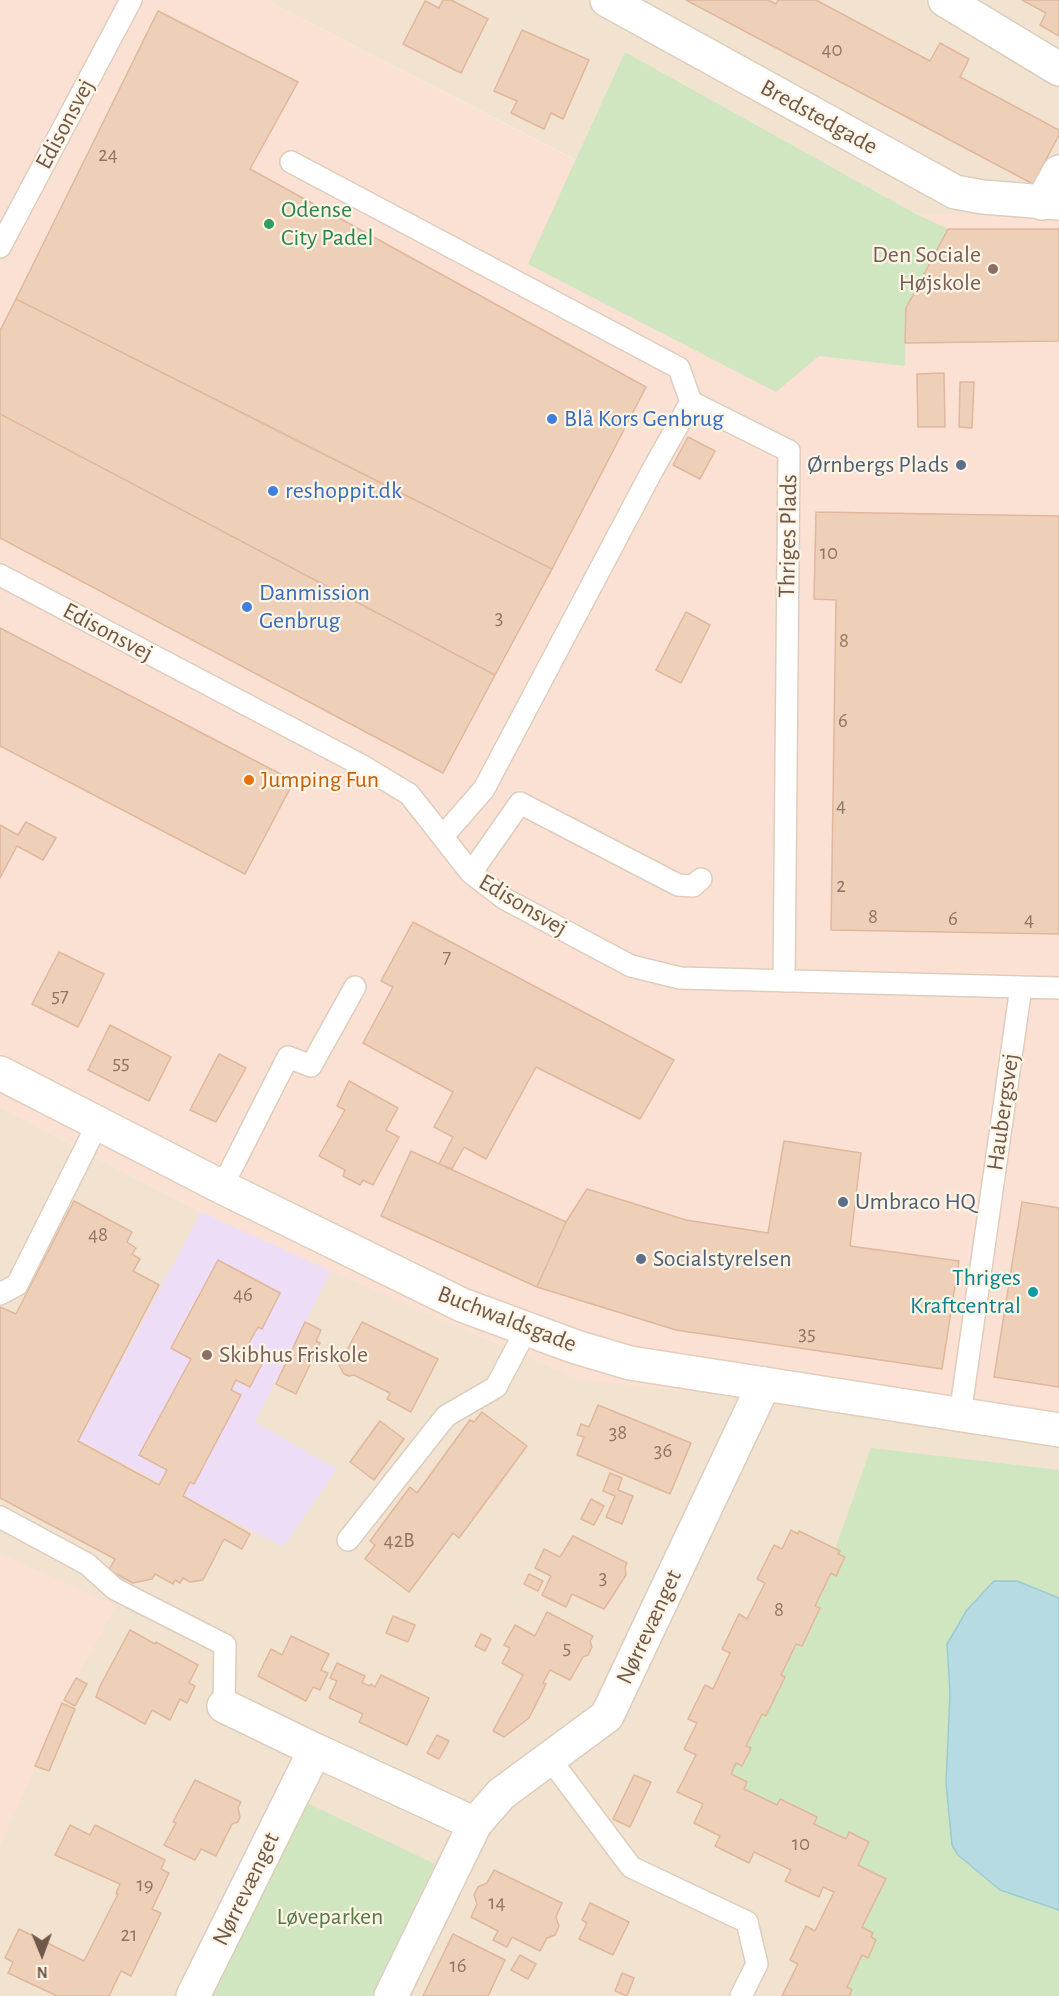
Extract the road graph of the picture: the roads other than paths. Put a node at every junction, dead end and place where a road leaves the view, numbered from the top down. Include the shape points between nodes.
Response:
1 (131, 0) edge
2 (607, 0) edge
3 (945, 0) edge
4 (1059, 69) edge
5 (291, 162) dead end
6 (1059, 172) edge
7 (1051, 203) edge
8 (0, 247) edge
9 (691, 402) junction
10 (0, 575) edge
11 (443, 836) junction
12 (471, 873) junction
13 (701, 879) dead end
14 (784, 981) junction
15 (355, 987) dead end
16 (1021, 987) junction
17 (1059, 988) edge
18 (0, 1073) edge
19 (98, 1123) junction
20 (222, 1187) junction
21 (0, 1294) edge
22 (526, 1330) junction
23 (764, 1384) junction
24 (960, 1415) junction
25 (1059, 1430) edge
26 (0, 1518) edge
27 (348, 1540) dead end
28 (224, 1706) joint
29 (315, 1750) junction
30 (550, 1759) junction
31 (475, 1824) junction
32 (192, 1996) edge
33 (391, 1996) edge
34 (741, 1996) edge

1 - 8 lane, Edisonsvej
2 - 7 street, Bredstedgade via 955,192
3 - 4 street
5 - 9 lane via 679,368
6 - 7 street, Bredstedgade
9 - 11 lane via 484,789
9 - 14 lane, Thriges Plads via 789,451
10 - 11 lane, Edisonsvej via 361,765 409,794
11 - 12 lane, Edisonsvej
12 - 13 lane via 520,803 678,885 693,886
12 - 14 lane, Edisonsvej via 505,899 631,966 680,978
14 - 16 lane, Edisonsvej
15 - 20 lane via 311,1066 288,1057
16 - 17 lane, Edisonsvej
16 - 24 lane, Haubergsvej
18 - 19 street, Buchwaldsgade
19 - 20 street, Buchwaldsgade
19 - 21 lane via 16,1285
20 - 22 street, Buchwaldsgade via 462,1305
22 - 23 street, Buchwaldsgade via 630,1363
22 - 27 lane via 496,1387 446,1416
23 - 24 street, Buchwaldsgade
23 - 30 street, Nørrevænget via 606,1716
24 - 25 street, Buchwaldsgade
26 - 28 lane via 87,1563 115,1589 225,1645
28 - 29 street
29 - 31 street
29 - 32 street, Nørrevænget
30 - 31 street, Nørrevænget via 501,1794
30 - 34 lane via 631,1867 747,1922 757,1964
31 - 33 street, Nørrevænget

